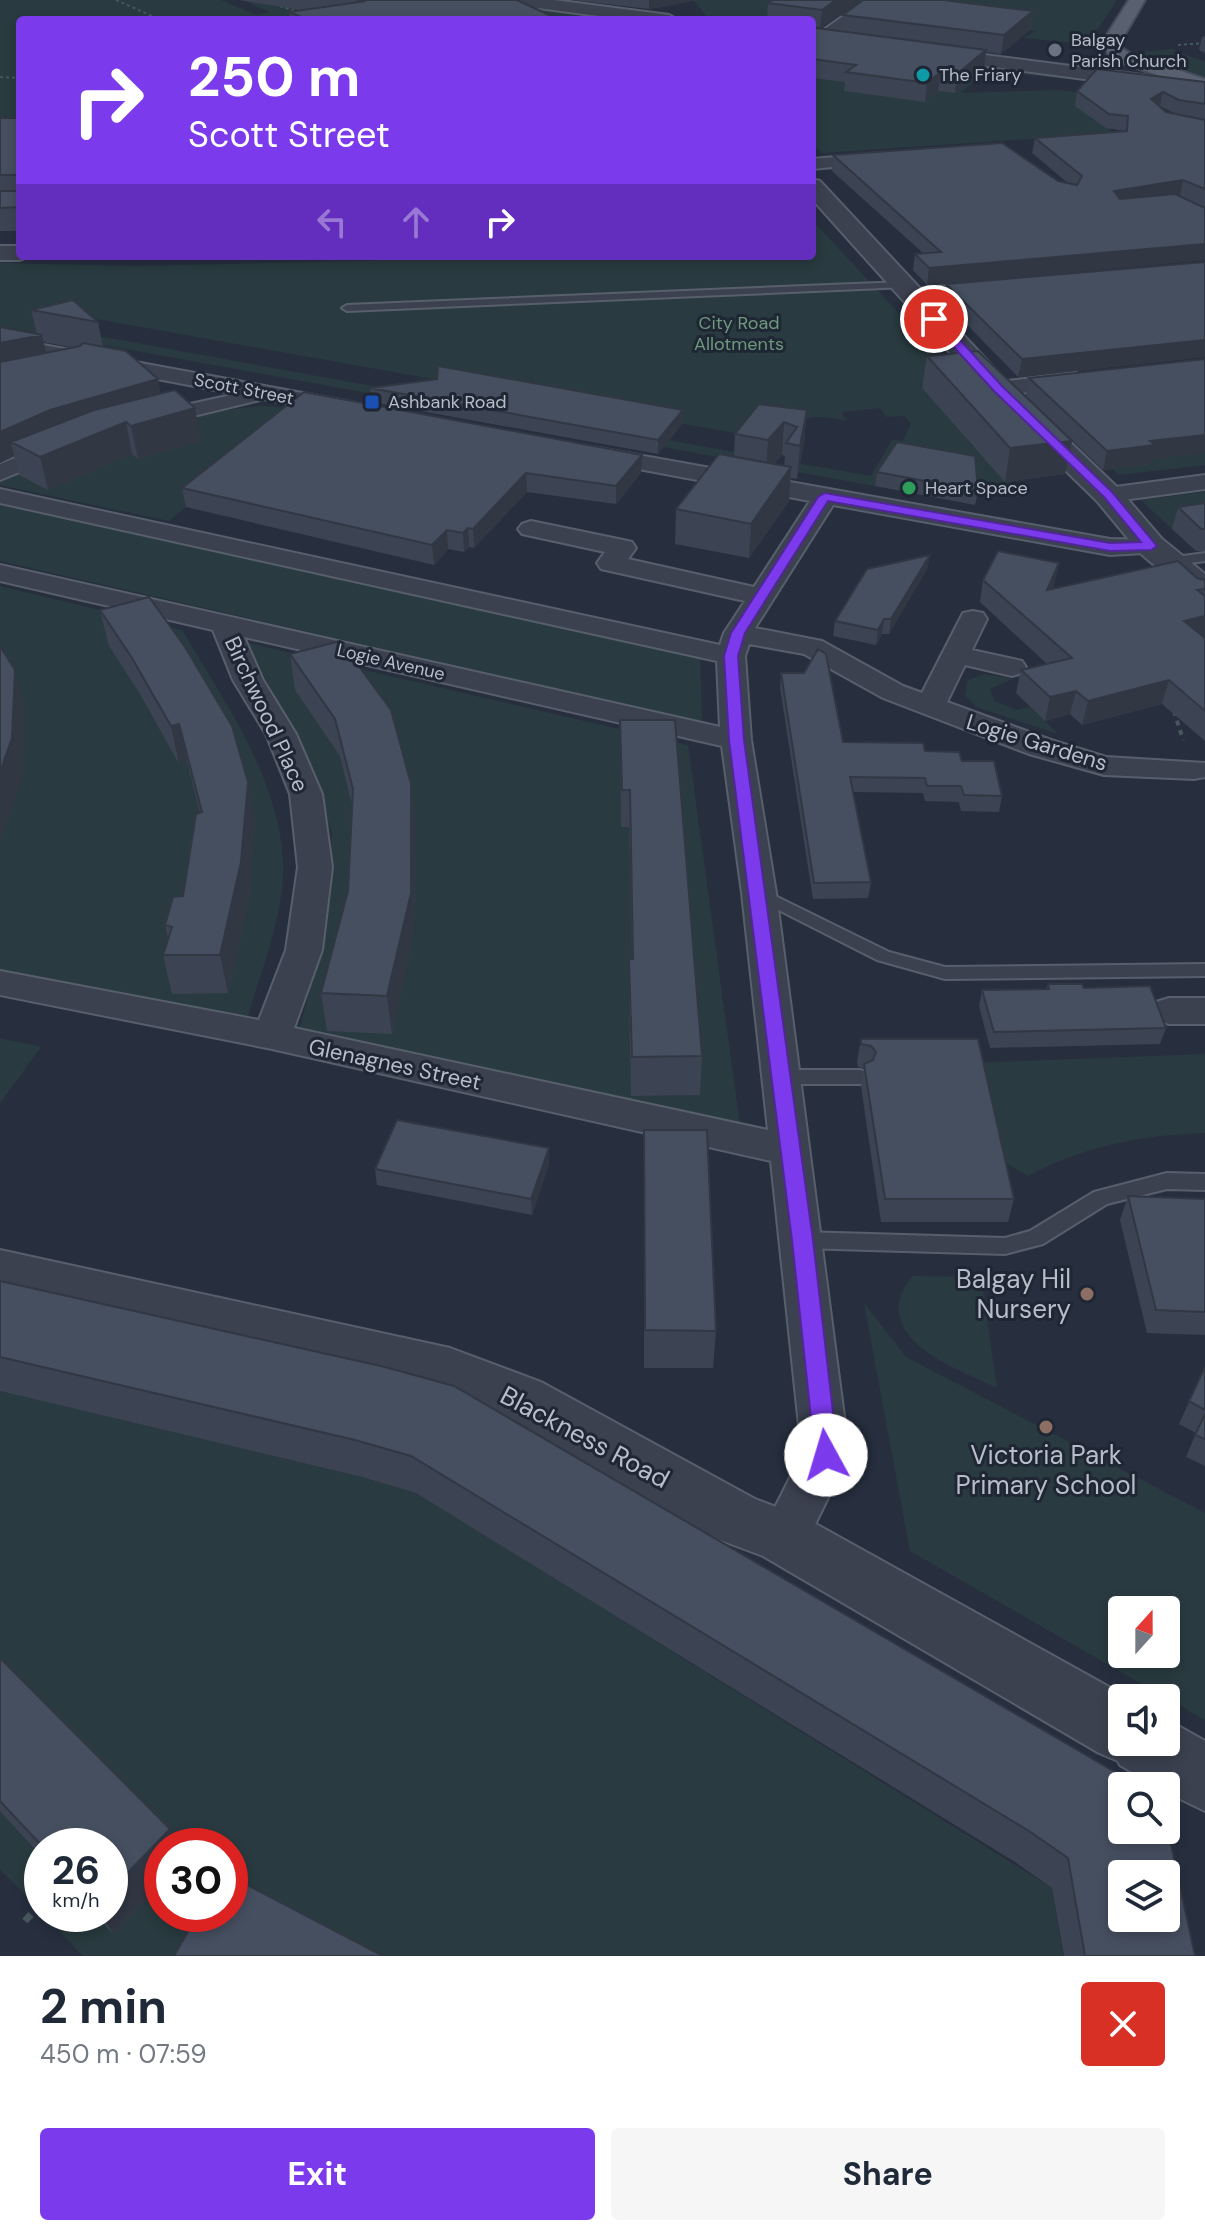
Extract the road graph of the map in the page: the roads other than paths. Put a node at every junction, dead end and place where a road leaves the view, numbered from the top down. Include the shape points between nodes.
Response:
1 (515, 0) edge
2 (875, 0) edge
3 (1137, 0) edge
4 (577, 4) edge
5 (646, 16) edge
6 (816, 39) edge
7 (1166, 71) junction
8 (1083, 74) junction
9 (1205, 87) edge
10 (902, 157) edge
11 (816, 181) edge
12 (816, 186) edge
13 (1006, 287) edge
14 (908, 290) junction
15 (347, 308) dead end
16 (0, 343) edge
17 (95, 361) junction
18 (36, 373) edge
19 (1101, 378) edge
20 (998, 389) junction
21 (271, 394) junction
22 (364, 411) edge
23 (127, 426) edge
24 (84, 439) edge
25 (565, 448) edge
26 (0, 473) edge
27 (1205, 482) edge
28 (1108, 495) junction
29 (0, 496) edge
30 (825, 497) junction
31 (531, 529) dead end
32 (1159, 554) junction
33 (1205, 557) edge
34 (0, 573) edge
35 (1205, 591) edge
36 (760, 596) junction
37 (973, 619) dead end
38 (225, 625) junction
39 (734, 644) junction
40 (956, 655) junction
41 (1012, 667) dead end
42 (930, 707) junction
43 (736, 740) junction
44 (1194, 770) road end
45 (759, 893) junction
46 (1205, 970) edge
47 (0, 983) edge
48 (272, 1036) junction
49 (781, 1077) junction
50 (860, 1077) dead end
51 (790, 1150) junction
52 (1205, 1182) edge
53 (802, 1240) junction
54 (0, 1271) edge
55 (784, 1537) junction
56 (1108, 1722) edge

1 - 4 street
2 - 6 street
3 - 7 main road via 1112,47 1125,58
4 - 5 street
6 - 8 street
7 - 8 street
7 - 9 main road
8 - 9 street
10 - 11 street
12 - 14 street
13 - 14 street
14 - 15 lane
14 - 20 street
16 - 17 street, Scott Street
17 - 18 street
17 - 21 street, Scott Street
19 - 20 street
20 - 28 street
21 - 22 street, Scott Street
21 - 23 street
24 - 26 street
25 - 30 street via 771,480
27 - 28 street
28 - 32 street
29 - 39 street
30 - 32 street
30 - 36 street
31 - 36 street via 623,548 610,563
32 - 33 lane
32 - 35 street
34 - 38 street, Logie Avenue
36 - 39 street
37 - 40 street
38 - 43 street, Logie Avenue
38 - 48 street, Birchwood Place via 306,794 315,867 304,950
39 - 42 street, Logie Gardens via 812,647
39 - 43 street
40 - 41 street
40 - 42 street
42 - 44 street, Logie Gardens via 1104,766
43 - 45 street
45 - 46 lane via 883,956 945,973
45 - 49 street
47 - 48 street, Glenagnes Street
48 - 51 street, Glenagnes Street
49 - 50 lane
49 - 51 street
51 - 53 street
52 - 53 lane via 1167,1181 1101,1198 1036,1238 1005,1246
53 - 55 street via 826,1455
54 - 55 street, Blackness Road via 450,1371 521,1399 736,1519
55 - 56 street, Blackness Road

